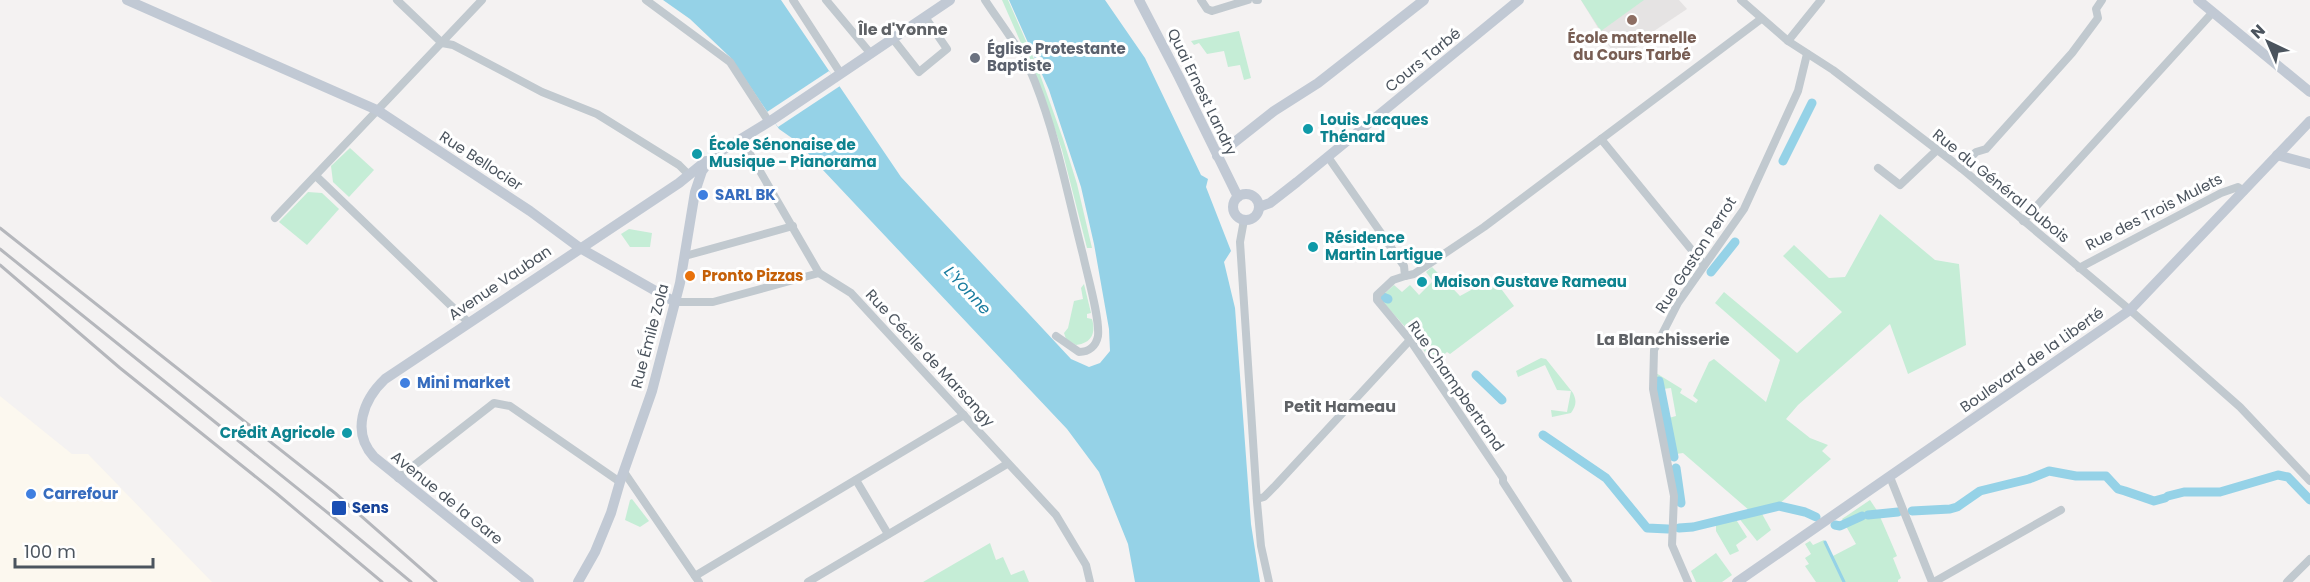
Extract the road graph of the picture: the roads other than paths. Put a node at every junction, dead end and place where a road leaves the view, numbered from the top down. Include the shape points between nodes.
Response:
1 (128, 0) edge
2 (397, 0) edge
3 (482, 0) edge
4 (646, 0) edge
5 (793, 0) edge
6 (826, 0) edge
7 (950, 0) edge
8 (985, 0) edge
9 (1139, 0) edge
10 (1201, 0) edge
11 (1248, 0) edge
12 (1424, 0) edge
13 (1519, 0) edge
14 (1741, 0) edge
15 (1821, 0) edge
16 (2102, 0) edge
17 (2199, 0) edge
18 (2213, 12) junction
19 (925, 17) junction
20 (1761, 19) junction
21 (893, 39) junction
22 (1788, 41) junction
23 (442, 43) junction
24 (871, 54) junction
25 (1807, 54) junction
26 (838, 76) junction
27 (2310, 92) edge
28 (377, 110) junction
29 (770, 121) junction
30 (2310, 121) edge
31 (1602, 139) junction
32 (1937, 150) junction
33 (750, 154) dead end
34 (2277, 155) junction
35 (713, 156) junction
36 (1217, 156) junction
37 (1328, 157) junction
38 (2310, 164) edge
39 (1878, 168) dead end
40 (1961, 168) junction
41 (688, 174) junction
42 (316, 176) junction
43 (679, 183) junction
44 (2244, 191) junction
45 (695, 192) junction
46 (1238, 197) junction
47 (1259, 207) junction
48 (275, 218) dead end
49 (1244, 220) junction
50 (2024, 221) junction
51 (793, 226) junction
52 (580, 248) junction
53 (685, 256) junction
54 (1704, 265) junction
55 (2079, 268) junction
56 (819, 273) junction
57 (1405, 276) junction
58 (675, 302) junction
59 (2130, 310) junction
60 (468, 322) junction
61 (1056, 336) dead end
62 (1410, 340) junction
63 (964, 415) junction
64 (360, 426) joint
65 (1007, 464) junction
66 (622, 477) junction
67 (1890, 477) junction
68 (398, 478) junction
69 (856, 480) junction
70 (2310, 481) edge
71 (1257, 499) junction
72 (2061, 510) dead end
73 (888, 534) junction
74 (2310, 559) edge
75 (697, 579) edge
76 (529, 582) edge
77 (578, 582) edge
78 (808, 582) edge
79 (1090, 582) edge
80 (1269, 582) edge
81 (1568, 582) edge
82 (1688, 582) edge
83 (1737, 582) edge
84 (1933, 582) edge
85 (2287, 582) edge

1 - 28 main road, Rue Bellocier
2 - 23 street
3 - 23 street
4 - 29 street via 730,62
5 - 26 street
6 - 24 street
7 - 19 main road, Rue Émile Zola
8 - 61 street via 1035,82 1058,151 1091,290 1098,328 1096,343 1088,351 1074,351
9 - 36 main road, Quai Ernest Landry
10 - 11 street via 1209,10
12 - 36 main road
13 - 37 main road, Cours Tarbé
14 - 20 street, Rue du Général Dubois
15 - 22 street
16 - 40 street via 2096,9 2098,18 2072,53 1986,149 1976,152
17 - 18 main road
18 - 27 main road
18 - 50 street
19 - 21 main road, Rue Émile Zola
19 - 21 street via 947,49 919,72
20 - 22 street, Rue du Général Dubois
20 - 31 street, Rue Champbertrand
21 - 24 main road, Rue Émile Zola
22 - 25 street, Rue du Général Dubois
23 - 28 street
23 - 41 street via 597,114
24 - 26 main road, Rue Émile Zola
25 - 32 street, Rue du Général Dubois
25 - 54 street, Rue Gaston Perrot via 1794,100 1744,209
26 - 29 main road, Rue Émile Zola
28 - 42 street
28 - 52 main road, Rue Bellocier
29 - 35 main road, Rue Émile Zola
30 - 34 main road, Boulevard de la Liberté
31 - 54 street
31 - 57 street, Rue Champbertrand via 1484,227 1414,274
32 - 39 street via 1900,185
32 - 40 street, Rue du Général Dubois
33 - 51 street, Rue Cécile de Marsangy
34 - 38 main road
34 - 44 main road, Boulevard de la Liberté
35 - 41 main road, Avenue Vauban
35 - 45 main road, Rue Émile Zola via 702,171
36 - 46 main road, Quai Ernest Landry
37 - 47 main road, Cours Tarbé via 1270,203
37 - 57 street via 1404,266
40 - 50 street, Rue du Général Dubois
41 - 43 main road, Avenue Vauban
42 - 48 street
42 - 60 street
43 - 45 main road
43 - 52 main road, Avenue Vauban
44 - 55 street, Rue des Trois Mulets via 2238,187 2221,193
44 - 59 main road, Boulevard de la Liberté
45 - 53 main road, Rue Émile Zola
46 - 47 main road via 1253,196
46 - 49 main road, Quai Ernest Landry via 1233,204 1234,213
47 - 49 main road via 1256,215
49 - 71 street via 1240,242
50 - 55 street, Rue du Général Dubois
51 - 53 street
51 - 56 street, Rue Cécile de Marsangy
52 - 58 main road, Rue Bellocier
52 - 60 main road, Avenue Vauban
53 - 58 main road, Rue Émile Zola
54 - 82 street, Rue Gaston Perrot via 1678,303 1654,350 1653,389 1674,496 1672,544
55 - 59 street, Rue du Général Dubois
56 - 58 street, Rue Bellocier via 713,302
56 - 63 street, Rue Cécile de Marsangy via 851,293
57 - 62 street, Rue Champbertrand via 1393,280 1377,300
58 - 66 main road, Rue Émile Zola via 652,391
59 - 67 main road, Boulevard de la Liberté
59 - 70 street, Rue du Général Dubois via 2241,406
60 - 64 main road, Avenue Vauban via 379,385 364,409
62 - 71 street via 1275,486
62 - 81 street, Rue Champbertrand
63 - 65 street, Rue Cécile de Marsangy
63 - 69 street
64 - 68 main road, Avenue de la Gare via 368,451
65 - 73 street
65 - 79 street, Rue Cécile de Marsangy via 1064,526 1086,565
66 - 68 street via 510,406 494,403
66 - 75 street
66 - 77 main road, Rue Émile Zola via 603,534
67 - 83 main road, Boulevard de la Liberté
67 - 84 street
68 - 76 main road, Avenue de la Gare
69 - 73 street
69 - 75 street
71 - 80 street
72 - 84 street
73 - 78 street
74 - 85 street

